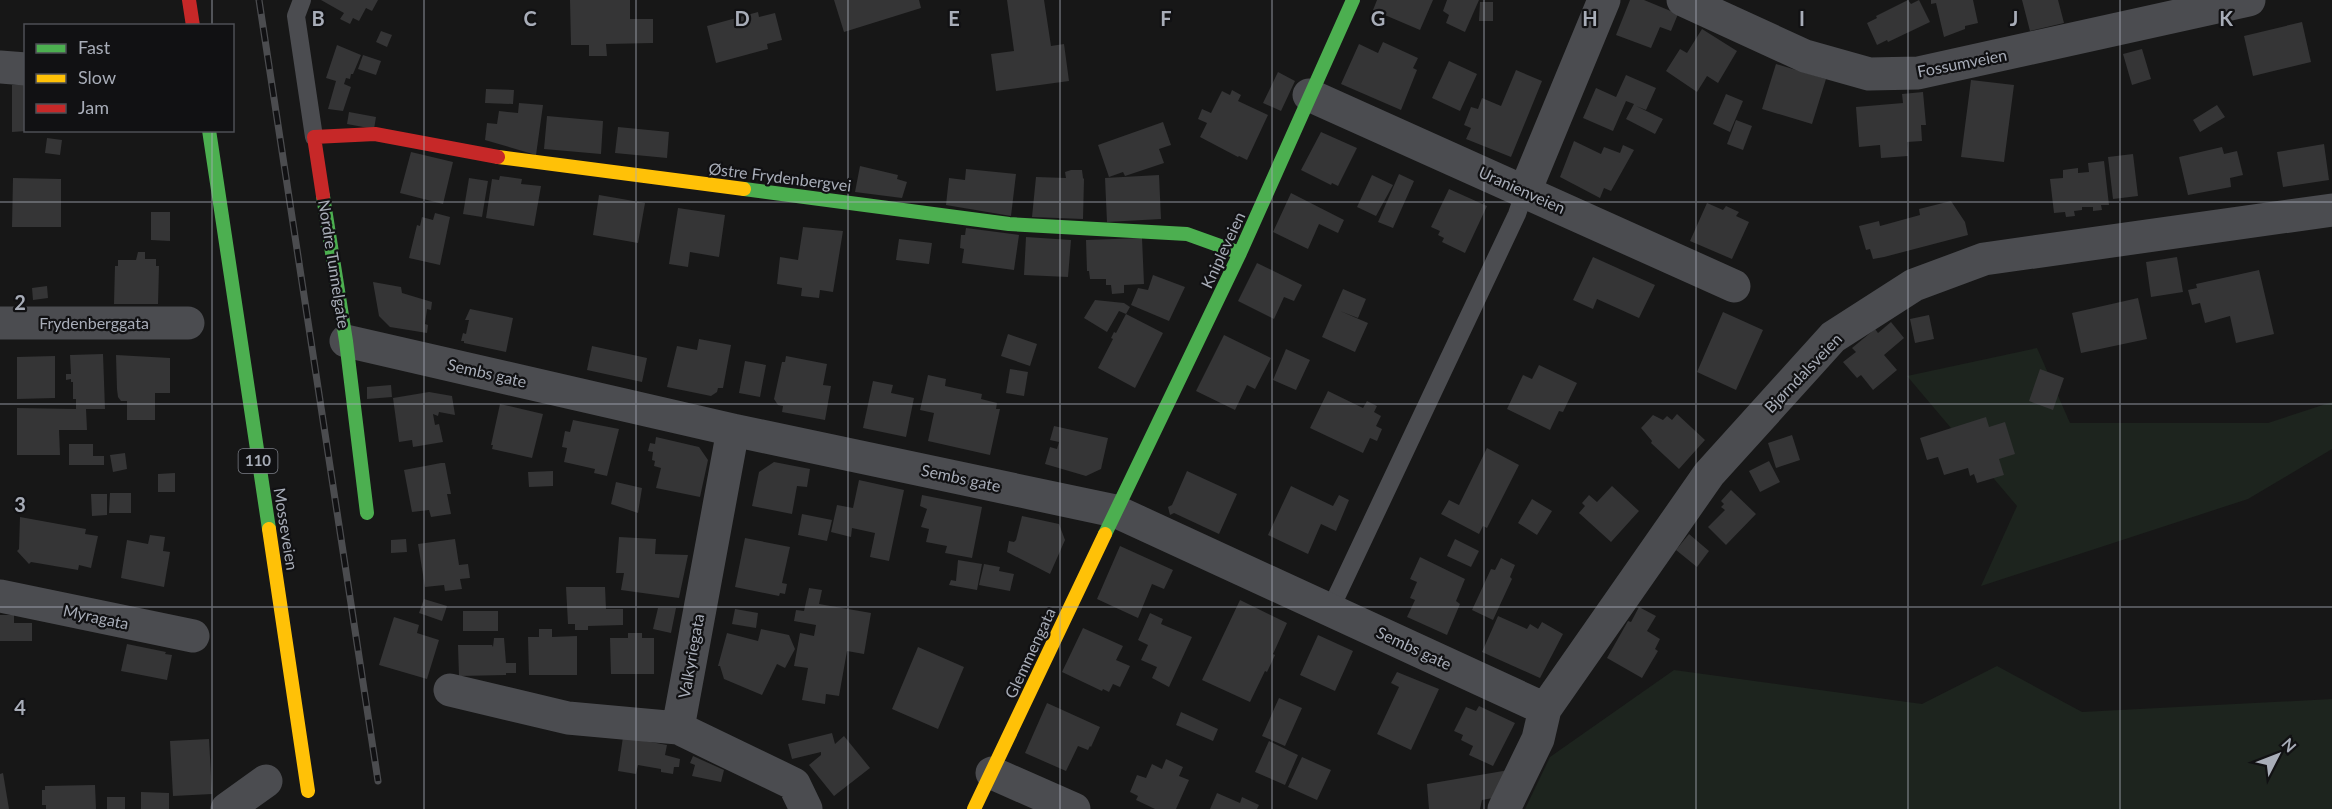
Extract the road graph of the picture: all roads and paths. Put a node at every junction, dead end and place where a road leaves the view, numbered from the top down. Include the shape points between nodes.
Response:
1 (189, 0) edge
2 (1353, 0) edge
3 (1604, 0) edge
4 (1683, 0) edge
5 (2250, 0) edge
6 (299, 8) edge
7 (193, 24) edge
8 (0, 67) edge
9 (24, 69) edge
10 (1309, 95) junction
11 (209, 132) edge
12 (314, 137) junction
13 (1525, 191) junction
14 (2332, 210) edge
15 (1240, 253) junction
16 (1734, 286) dead end
17 (0, 323) edge
18 (188, 323) dead end
19 (346, 341) junction
20 (733, 429) junction
21 (1115, 511) junction
22 (367, 513) dead end
23 (0, 596) edge
24 (1330, 610) junction
25 (193, 636) dead end
26 (450, 690) dead end
27 (1545, 709) junction
28 (678, 728) junction
29 (992, 773) junction
30 (266, 781) dead end
31 (308, 791) dead end
32 (227, 809) edge
33 (806, 809) edge
34 (974, 809) edge
35 (1074, 809) edge
36 (1504, 809) edge

1 - 7 main road
2 - 10 main road, Knipleveien
3 - 13 street
4 - 5 street, Fossumveien via 1805,56 1869,74 1918,73
6 - 12 lane, Nordre Tunnelgate
8 - 9 street
10 - 13 street, Uranienveien
10 - 15 main road, Knipleveien
11 - 31 main road, Mosseveien / 110
12 - 15 main road, Østre Frydenbergvei via 375,134 476,154 1009,224 1187,234
12 - 19 main road, Nordre Tunnelgate
13 - 16 street, Uranienveien
13 - 24 lane
14 - 27 street, Bjørndalsveien via 1984,259 1914,285 1833,337 1709,474
15 - 21 main road, Knipleveien
17 - 18 street, Frydenberggata
19 - 20 street, Sembs gate
19 - 22 main road, Nordre Tunnelgate
20 - 21 street, Sembs gate
20 - 28 street, Valkyriegata
21 - 24 street, Sembs gate
21 - 29 main road, Glemmengata
23 - 25 street, Myragata
24 - 27 street, Sembs gate
26 - 28 street via 568,718
27 - 36 street, Bjørndalsveien via 1538,739
28 - 33 street via 794,784
29 - 34 main road, Glemmengata
29 - 35 street
30 - 32 street

